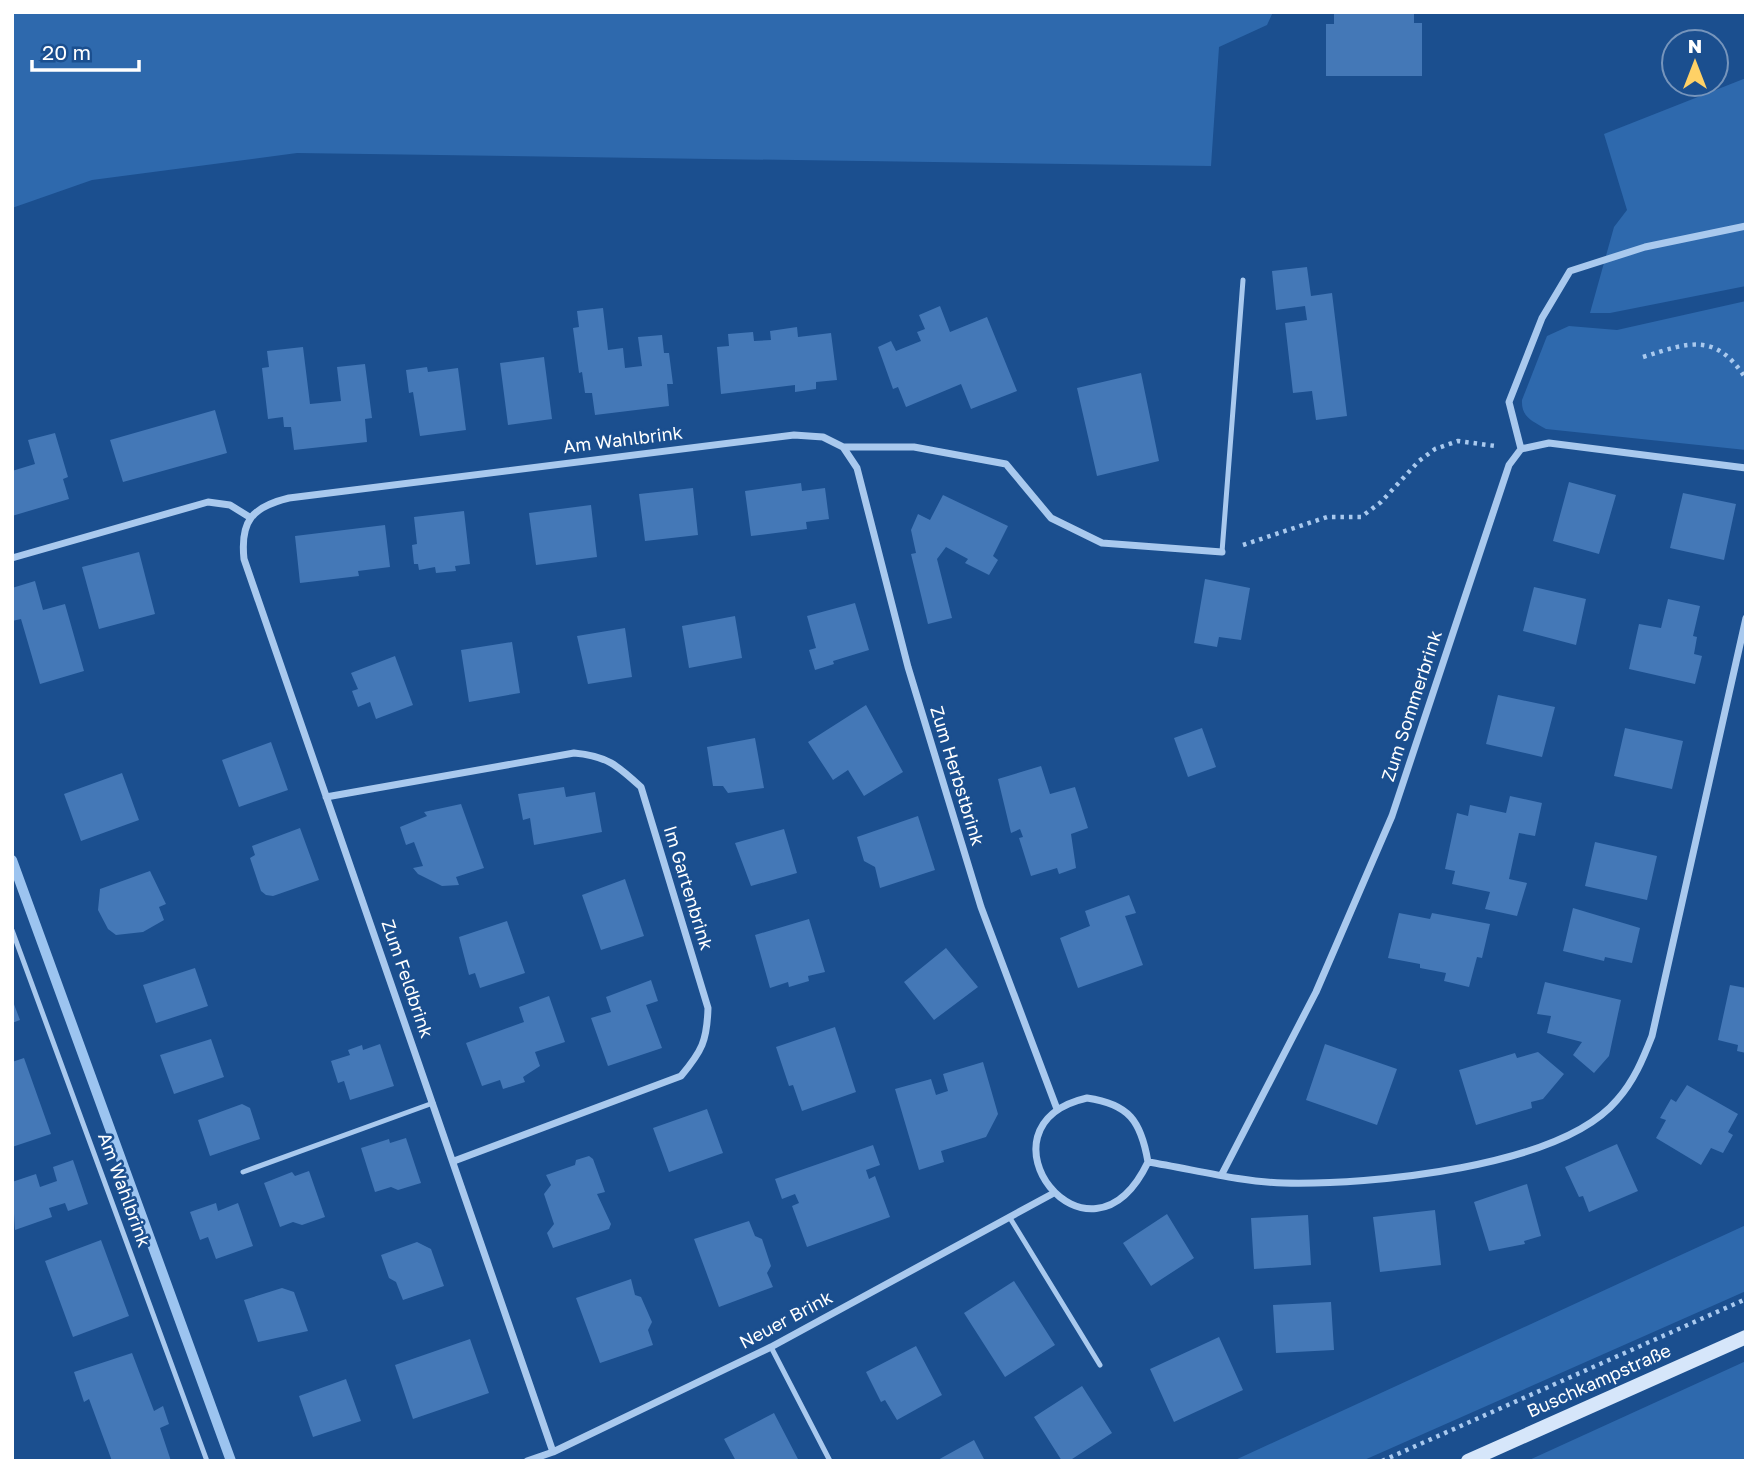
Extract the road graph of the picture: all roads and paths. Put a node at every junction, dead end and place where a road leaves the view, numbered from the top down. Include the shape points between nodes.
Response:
1 (1746, 226) edge
2 (1243, 280) dead end
3 (1643, 357) dead end
4 (1746, 379) edge
5 (843, 447) junction
6 (1521, 449) junction
7 (1746, 468) edge
8 (251, 518) junction
9 (1222, 552) junction
10 (12, 558) edge
11 (1746, 618) edge
12 (326, 797) junction
13 (12, 930) edge
14 (433, 1103) junction
15 (1057, 1109) junction
16 (454, 1161) junction
17 (1148, 1162) junction
18 (243, 1172) dead end
19 (1222, 1174) junction
20 (1052, 1194) junction
21 (1010, 1218) junction
22 (1746, 1299) edge
23 (1746, 1337) edge
24 (771, 1347) junction
25 (1100, 1365) dead end
26 (554, 1452) junction
27 (207, 1461) edge
28 (527, 1461) edge
29 (830, 1461) edge
30 (1382, 1461) edge
31 (1468, 1461) edge

1 - 6 street via 1644,247 1570,271 1542,318 1509,401
2 - 9 lane
3 - 4 path via 1678,345 1703,344 1721,349
5 - 8 street, Am Wahlbrink via 823,437 794,435 289,498 266,504
5 - 9 street, Am Wahlbrink via 914,447 1006,464 1051,518 1102,543
5 - 15 street, Zum Herbstbrink via 858,468 908,667 981,907
6 - 7 street via 1549,443
6 - 9 path via 1458,441 1419,461 1361,517 1327,517
6 - 19 street, Zum Sommerbrink via 1509,465 1392,816 1316,992
8 - 10 street via 230,505 208,502
8 - 12 street, Zum Feldbrink via 242,535 244,559
11 - 19 street via 1652,1036 1637,1073 1616,1102 1584,1126 1540,1147 1429,1174 1281,1183
12 - 14 street, Zum Feldbrink
12 - 16 street, Im Gartenbrink via 574,752 599,756 620,767 640,787 708,1008 708,1033 701,1052 681,1076
13 - 27 lane, Am Wahlbrink
14 - 16 street, Zum Feldbrink
14 - 18 lane
15 - 17 street via 1087,1098 1123,1108 1139,1126
15 - 20 street via 1041,1128 1035,1151 1037,1170
16 - 26 street, Zum Feldbrink
17 - 19 street
17 - 20 street via 1130,1193 1110,1206 1079,1207
20 - 21 street, Neuer Brink
21 - 24 street, Neuer Brink
21 - 25 lane
22 - 30 path
23 - 31 main road, Buschkampstraße
24 - 26 street, Neuer Brink
24 - 29 lane
26 - 28 street, Neuer Brink

